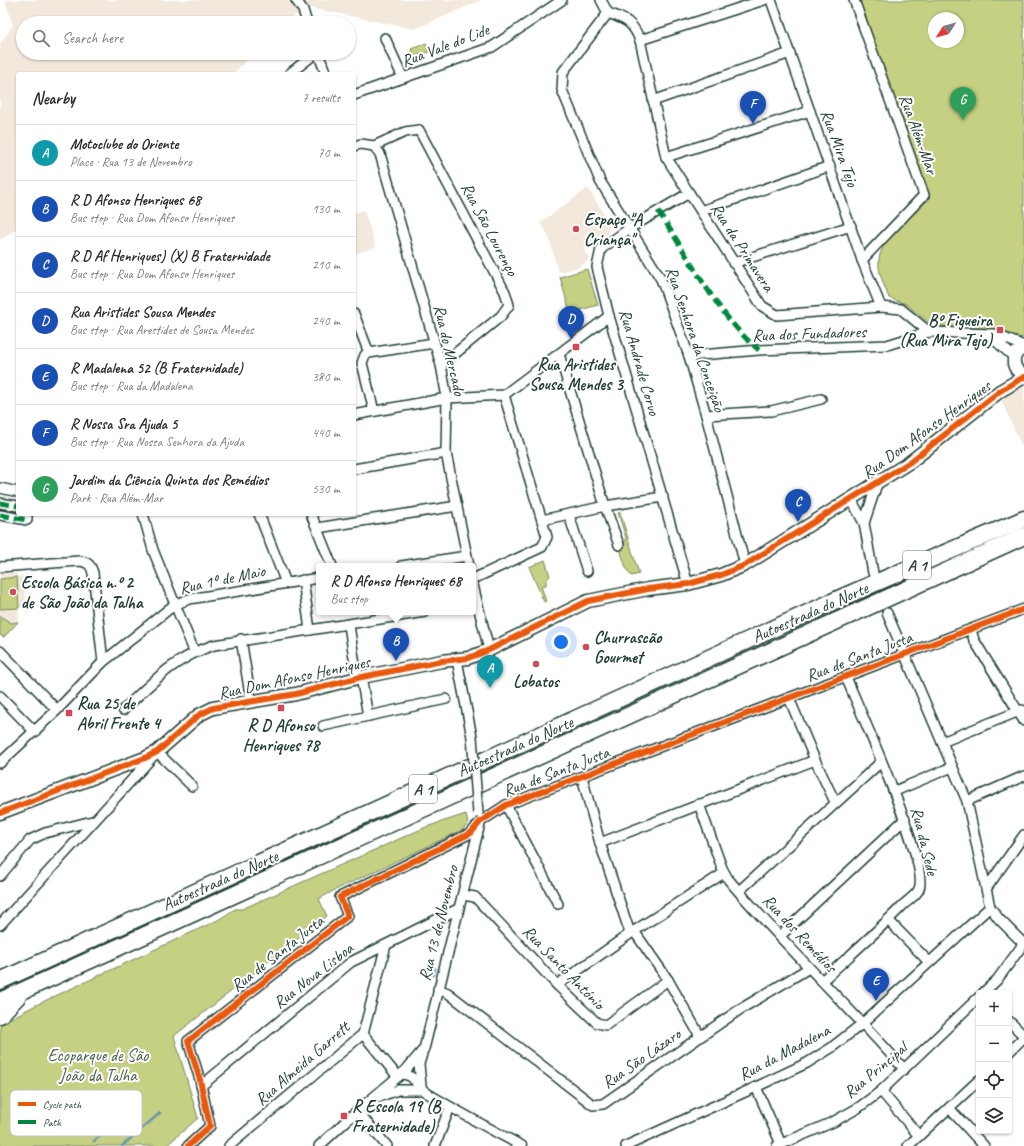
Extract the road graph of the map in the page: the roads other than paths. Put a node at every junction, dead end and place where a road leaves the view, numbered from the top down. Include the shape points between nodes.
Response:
1 (296, 0) edge
2 (562, 0) edge
3 (601, 0) edge
4 (764, 0) edge
5 (771, 0) edge
6 (854, 0) edge
7 (608, 13) junction
8 (305, 16) edge
9 (385, 38) dead end
10 (640, 40) junction
11 (790, 53) junction
12 (308, 60) edge
13 (320, 60) edge
14 (292, 72) edge
15 (325, 72) edge
16 (403, 78) junction
17 (356, 94) edge
18 (653, 101) junction
19 (810, 111) junction
20 (356, 145) edge
21 (374, 146) junction
22 (666, 157) junction
23 (830, 166) junction
24 (689, 193) junction
25 (701, 211) junction
26 (851, 226) junction
27 (630, 228) junction
28 (862, 260) junction
29 (733, 263) junction
30 (881, 307) junction
31 (609, 316) junction
32 (356, 319) edge
33 (929, 332) junction
34 (987, 334) junction
35 (434, 343) junction
36 (1024, 347) edge
37 (369, 353) junction
38 (559, 354) junction
39 (688, 356) junction
40 (1014, 361) junction
41 (440, 365) junction
42 (1024, 376) edge
43 (1000, 391) junction
44 (504, 395) junction
45 (447, 398) junction
46 (821, 399) dead end
47 (374, 411) junction
48 (706, 414) junction
49 (356, 415) edge
50 (446, 453) junction
51 (356, 469) edge
52 (877, 484) junction
53 (0, 488) edge
54 (16, 492) edge
55 (663, 496) junction
56 (851, 499) junction
57 (0, 503) edge
58 (16, 506) edge
59 (457, 506) junction
60 (605, 506) junction
61 (569, 515) junction
62 (0, 516) edge
63 (144, 516) edge
64 (260, 516) edge
65 (312, 516) edge
66 (27, 517) edge
67 (1024, 519) edge
68 (542, 520) junction
69 (864, 523) junction
70 (317, 528) junction
71 (1024, 536) edge
72 (619, 545) dead end
73 (467, 556) junction
74 (331, 563) edge
75 (421, 563) edge
76 (468, 563) edge
77 (746, 566) junction
78 (0, 568) edge
79 (587, 571) dead end
80 (873, 573) dead end
81 (316, 578) edge
82 (476, 578) edge
83 (304, 580) junction
84 (286, 583) junction
85 (688, 584) junction
86 (174, 605) junction
87 (476, 606) edge
88 (1024, 609) edge
89 (887, 613) dead end
90 (407, 615) edge
91 (349, 625) junction
92 (310, 630) junction
93 (971, 630) junction
94 (240, 639) junction
95 (489, 650) junction
96 (0, 651) edge
97 (194, 651) junction
98 (905, 653) junction
99 (458, 660) junction
100 (102, 662) junction
101 (846, 677) junction
102 (359, 678) junction
103 (0, 696) edge
104 (789, 698) junction
105 (446, 699) dead end
106 (251, 701) junction
107 (57, 710) junction
108 (123, 710) dead end
109 (1021, 711) edge
110 (368, 716) junction
111 (1024, 721) edge
112 (323, 726) dead end
113 (35, 732) junction
114 (942, 742) junction
115 (157, 752) junction
116 (815, 760) junction
117 (881, 762) junction
118 (0, 763) edge
119 (952, 766) junction
120 (582, 776) junction
121 (1024, 776) edge
122 (192, 786) dead end
123 (895, 791) junction
124 (967, 801) junction
125 (836, 802) junction
126 (699, 804) junction
127 (506, 805) junction
128 (0, 813) edge
129 (479, 817) junction
130 (905, 819) junction
131 (92, 821) junction
132 (1024, 835) edge
133 (600, 843) junction
134 (724, 873) junction
135 (0, 876) edge
136 (986, 889) junction
137 (739, 891) junction
138 (463, 895) junction
139 (558, 904) dead end
140 (990, 907) junction
141 (458, 909) junction
142 (888, 920) junction
143 (0, 925) edge
144 (632, 932) junction
145 (780, 936) junction
146 (1024, 944) edge
147 (386, 945) junction
148 (929, 962) junction
149 (809, 968) junction
150 (668, 980) junction
151 (0, 981) edge
152 (822, 981) junction
153 (557, 985) junction
154 (438, 989) junction
155 (24, 990) junction
156 (986, 990) edge
157 (976, 1000) edge
158 (0, 1001) edge
159 (0, 1015) edge
160 (864, 1024) junction
161 (1012, 1024) edge
162 (363, 1034) junction
163 (700, 1036) junction
164 (1024, 1036) edge
165 (424, 1049) junction
166 (1012, 1049) edge
167 (904, 1069) junction
168 (402, 1074) junction
169 (976, 1083) edge
170 (201, 1086) junction
171 (756, 1087) junction
172 (410, 1089) junction
173 (422, 1090) junction
174 (881, 1091) junction
175 (372, 1099) junction
176 (450, 1107) junction
177 (949, 1108) junction
178 (357, 1111) junction
179 (920, 1136) junction
180 (779, 1145) edge
181 (188, 1146) edge
182 (229, 1146) edge
183 (319, 1146) edge
184 (387, 1146) edge
185 (435, 1146) edge
186 (522, 1146) edge
187 (626, 1146) edge
188 (908, 1146) edge
189 (984, 1146) edge

1 - 8 street
2 - 16 street, Rua Vale do Lide via 492,47
3 - 7 street
4 - 10 street
5 - 11 street, Rua Mira Tejo
6 - 28 street, Rua Além-Mar via 924,195
7 - 10 street, Rua da Primavera via 627,20
7 - 27 street, Rua Senhora da Conceição via 563,72 562,90 600,181
9 - 16 street
10 - 18 street, Rua da Primavera
11 - 18 street
11 - 19 street, Rua Mira Tejo
12 - 14 street
13 - 15 street
16 - 17 street, Rua Vale do Lide
18 - 22 street, Rua da Primavera
19 - 22 street
19 - 23 street, Rua Mira Tejo
20 - 21 street
21 - 35 street, Rua do Mercado via 380,154
21 - 41 street, Rua São Lourenço via 405,132 419,130 505,292 509,305 501,316
22 - 24 street, Rua da Primavera
23 - 25 street
23 - 26 street, Rua Mira Tejo
24 - 25 street, Rua da Primavera
24 - 27 street, Rua Andrade Corvo
25 - 29 street, Rua da Primavera
26 - 28 street, Rua Mira Tejo
26 - 29 street
27 - 31 street, Rua Andrade Corvo via 601,249 597,267
27 - 39 street, Rua Senhora da Conceição via 661,279
28 - 30 street, Rua Mira Tejo
29 - 30 street, Rua da Primavera via 762,306 777,315
30 - 33 street, Rua da Primavera via 901,309
31 - 38 street
31 - 55 street, Rua Andrade Corvo
32 - 37 street
33 - 34 street
33 - 39 street, Rua dos Fundadores via 887,345 760,350
34 - 36 street via 998,335
34 - 40 street via 994,338
35 - 37 street
35 - 41 street, Rua do Mercado
36 - 40 street, Rua Dom Afonso Henriques via 1017,352
37 - 47 street via 362,363
38 - 44 street
38 - 60 street
39 - 48 street, Rua Senhora da Conceição
40 - 42 street via 1019,373
40 - 43 street, Rua Dom Afonso Henriques
41 - 45 street, Rua do Mercado
42 - 43 street, Rua Dom Afonso Henriques
43 - 52 street, Rua Dom Afonso Henriques via 910,462
44 - 45 street
44 - 68 street
45 - 47 street
45 - 50 street, Rua do Mercado
46 - 48 street via 771,411
47 - 49 street
48 - 77 street, Rua Senhora da Conceição
50 - 51 street
50 - 59 street, Rua do Mercado
52 - 56 street, Rua Dom Afonso Henriques
52 - 69 street
53 - 54 street
55 - 60 street
55 - 85 street, Rua Andrade Corvo
56 - 69 street
56 - 77 street, Rua Dom Afonso Henriques
57 - 58 street
59 - 70 street
59 - 73 street, Rua do Mercado
60 - 61 street
60 - 72 street
61 - 68 street
61 - 79 street
62 - 66 street
63 - 86 street via 153,550
64 - 84 street
65 - 70 street
67 - 151 highway, Autoestrada do Norte / A 1 via 845,596
68 - 82 street via 547,537 542,547
69 - 80 street
70 - 74 street
71 - 155 highway, Autoestrada do Norte / A 1
73 - 75 street
73 - 76 street, Rua do Mercado
77 - 85 street, Rua Dom Afonso Henriques
78 - 100 street via 87,562 93,573
81 - 83 street, Rua 1º de Maio
83 - 84 street, Rua 1º de Maio
83 - 92 street
84 - 86 street, Rua 1º de Maio via 189,599
85 - 95 street, Rua Dom Afonso Henriques via 588,601
86 - 97 street
86 - 100 street, Rua 1º de Maio
87 - 95 street
88 - 93 street, Rua de Santa Justa
89 - 98 street
90 - 91 street
91 - 92 street
91 - 102 street
92 - 94 street
93 - 98 street, Rua de Santa Justa
93 - 109 street via 974,640
94 - 97 street
94 - 106 street
95 - 99 street, Rua Dom Afonso Henriques
96 - 107 street
97 - 108 street via 170,666
98 - 101 street, Rua de Santa Justa
98 - 114 street
99 - 102 street, Rua Dom Afonso Henriques
99 - 129 street, Rua 13 de Novembro, bridge via 472,737
100 - 107 street, Rua 1º de Maio
101 - 104 street, Rua de Santa Justa
101 - 117 street, Rua da Sede
102 - 106 street, Rua Dom Afonso Henriques via 296,694
102 - 110 street
103 - 113 street
104 - 116 street
104 - 120 street, Rua de Santa Justa
105 - 110 street
106 - 115 street, Rua Dom Afonso Henriques via 213,708 199,715
107 - 113 street, Rua 1º de Maio
109 - 111 street
109 - 114 street
110 - 112 street
113 - 118 street, Rua 1º de Maio
114 - 119 street
115 - 122 street
115 - 128 street, Rua Dom Afonso Henriques
115 - 131 street
116 - 125 street
116 - 126 street
117 - 123 street, Rua da Sede
117 - 125 street
119 - 123 street
119 - 124 street
120 - 127 street, Rua de Santa Justa
120 - 133 street
121 - 124 street
123 - 130 street, Rua da Sede
124 - 136 street
125 - 137 street
126 - 133 street
126 - 134 street, Rua dos Remédios
127 - 129 street, Rua de Santa Justa
127 - 139 street
129 - 138 street, Rua 13 de Novembro
129 - 170 street, Rua de Santa Justa via 470,833 340,897 348,916 188,1040
130 - 142 street, Rua da Sede via 920,878 919,889
130 - 145 street
131 - 135 street via 45,832 30,840
131 - 143 street
132 - 136 street
133 - 144 street
134 - 137 street, Rua dos Remédios
134 - 144 street
136 - 140 street
137 - 145 street, Rua dos Remédios
138 - 141 street, Rua 13 de Novembro
138 - 153 street, Rua Santo António via 475,897
140 - 146 street
140 - 148 street, Rua da Madalena
141 - 147 street, Rua Nova Lisboa
141 - 154 street, Rua 13 de Novembro
142 - 148 street
142 - 152 street, Rua da Sede
144 - 150 street
144 - 153 street
145 - 149 street, Rua dos Remédios
146 - 156 street
147 - 162 street, Rua Almeida Garrett
147 - 170 street, Rua Nova Lisboa via 351,962
148 - 160 street, Rua da Madalena
149 - 152 street, Rua dos Remédios
149 - 163 street, Rua São Lázaro
150 - 153 street, Rua Santo António via 606,1025 597,1023
150 - 163 street
152 - 160 street, Rua dos Remédios
154 - 163 street, Rua São Lázaro via 448,993 592,1105 603,1104
154 - 165 street, Rua 13 de Novembro
155 - 158 highway, Autoestrada do Norte / A 1
155 - 159 highway
157 - 167 street, Rua Principal
160 - 167 street, Rua dos Remédios
160 - 171 street, Rua da Madalena via 807,1063
161 - 164 street
162 - 168 street
162 - 182 street, Rua Almeida Garrett
164 - 166 street
165 - 168 street, Rua 13 de Novembro
165 - 173 street via 419,1064
167 - 174 street, Rua Principal
168 - 172 street via 404,1083
168 - 173 street via 414,1078
168 - 175 street, Rua 13 de Novembro
169 - 177 street
170 - 181 street, Rua de Santa Justa via 210,1126
171 - 180 street
171 - 187 street, Rua da Madalena
172 - 173 street
172 - 175 street via 398,1090
173 - 176 street
174 - 179 street
174 - 180 street, Rua Principal via 833,1122
175 - 178 street, Rua 13 de Novembro
176 - 185 street
176 - 186 street
177 - 179 street
177 - 189 street
178 - 183 street, Rua 13 de Novembro
178 - 184 street
179 - 188 street

